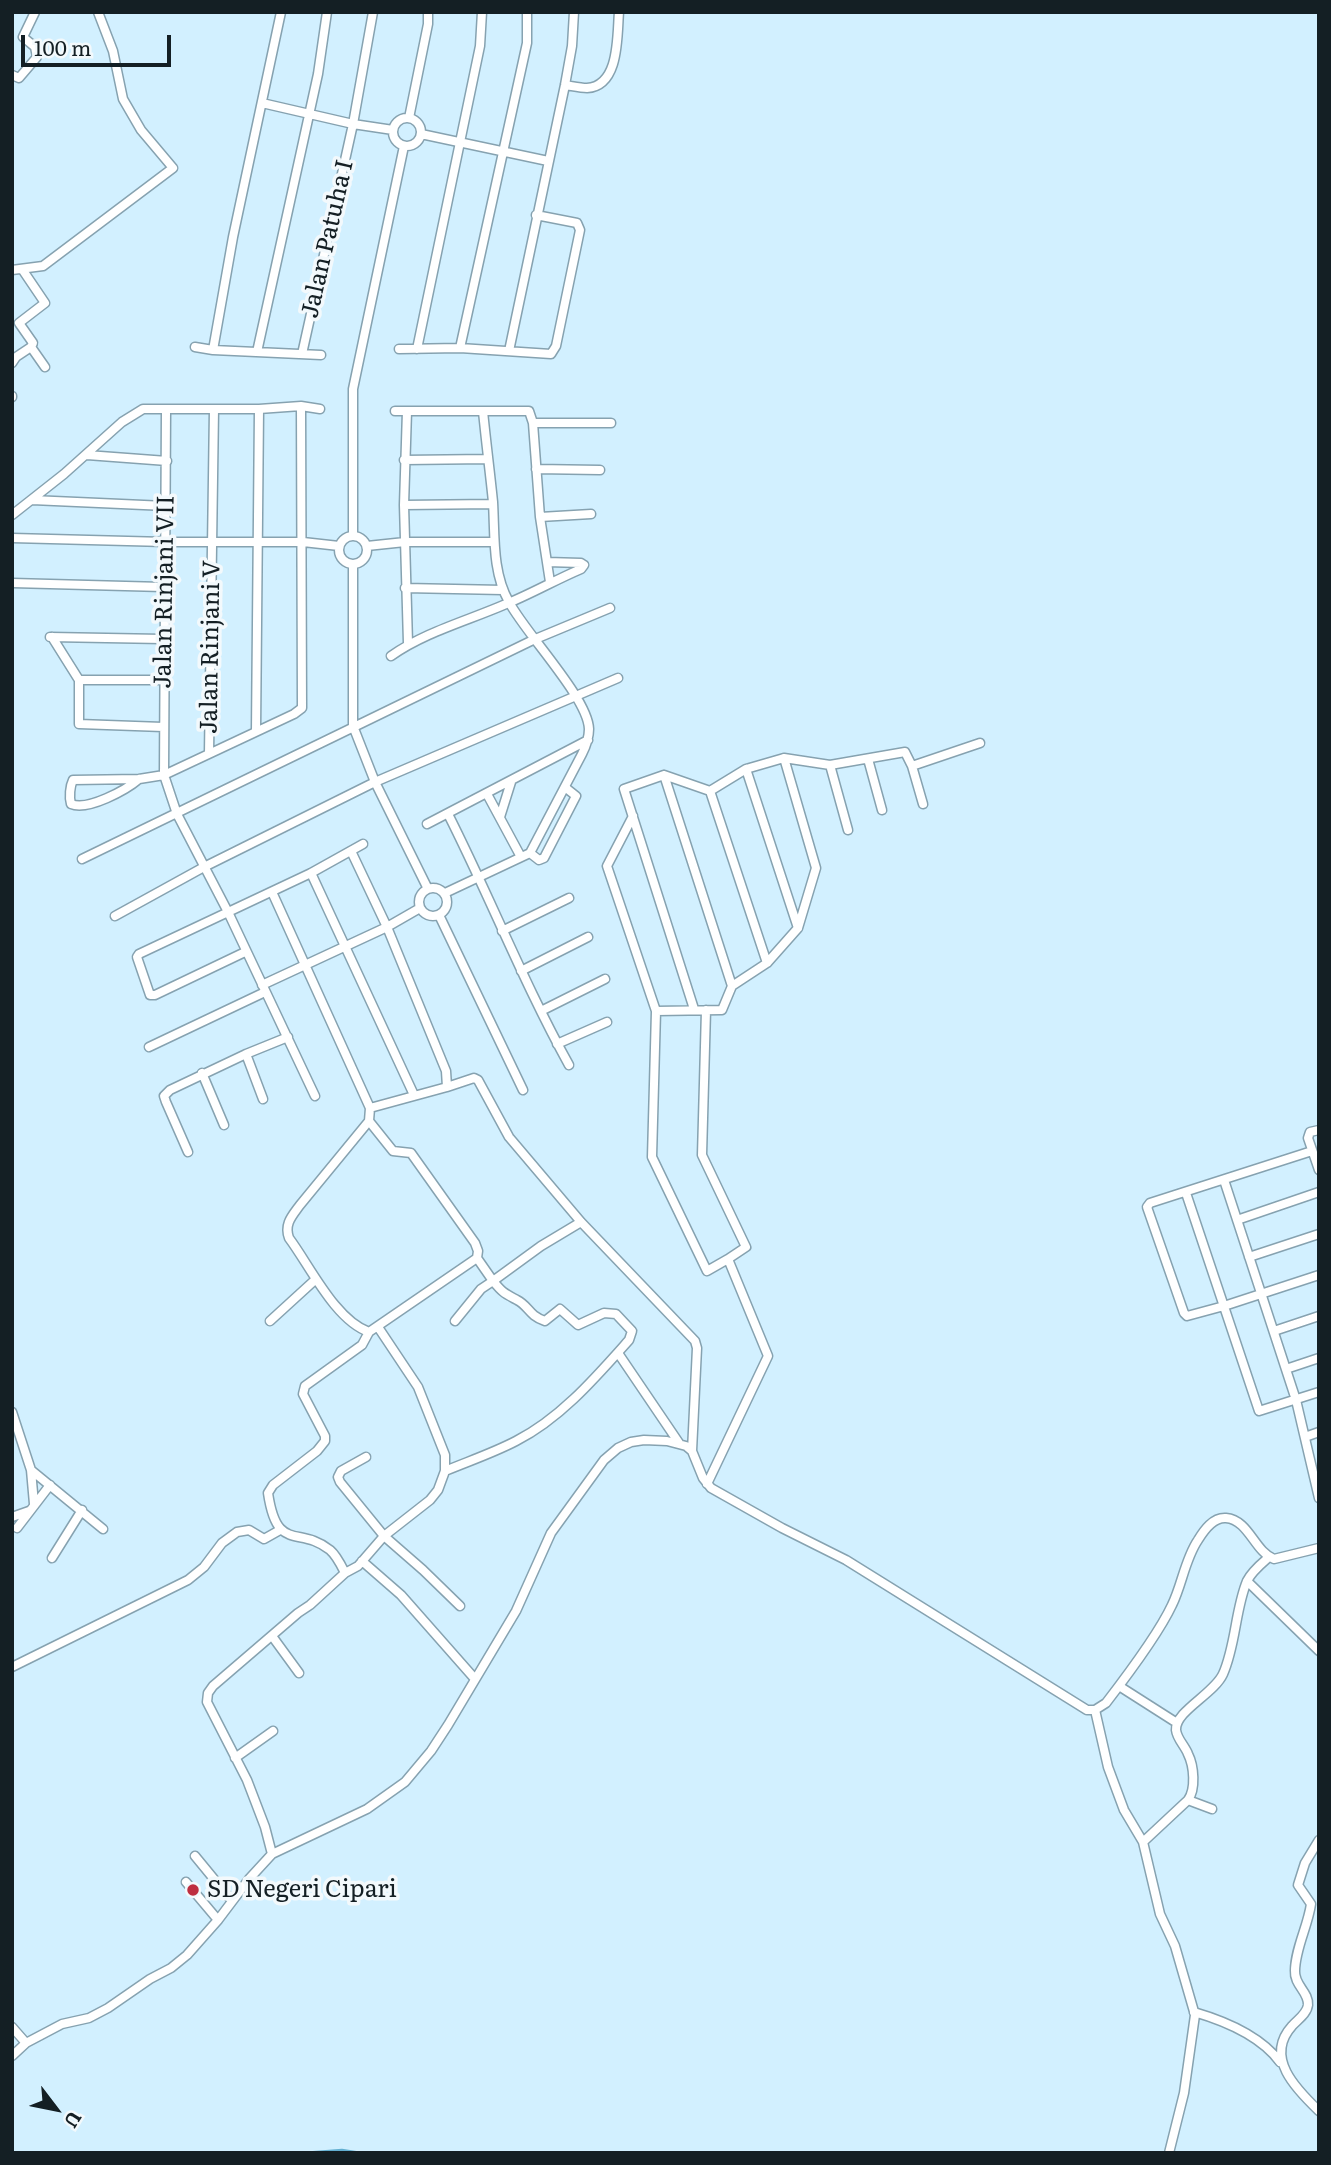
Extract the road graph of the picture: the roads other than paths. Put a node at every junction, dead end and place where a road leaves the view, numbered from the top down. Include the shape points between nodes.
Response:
1 (35, 12) edge
2 (281, 12) edge
3 (327, 12) edge
4 (373, 12) edge
5 (428, 12) edge
6 (482, 12) edge
7 (527, 12) edge
8 (574, 12) edge
9 (619, 12) edge
10 (102, 14) edge
11 (12, 75) edge
12 (565, 85) junction
13 (262, 103) junction
14 (310, 114) junction
15 (409, 118) junction
16 (353, 124) junction
17 (393, 130) junction
18 (421, 134) junction
19 (460, 141) junction
20 (404, 146) junction
21 (503, 150) junction
22 (548, 161) junction
23 (536, 215) junction
24 (22, 269) junction
25 (12, 270) edge
26 (31, 347) junction
27 (195, 347) dead end
28 (460, 348) junction
29 (400, 349) dead end
30 (417, 349) junction
31 (213, 350) junction
32 (509, 351) junction
33 (257, 352) junction
34 (302, 354) junction
35 (321, 355) dead end
36 (12, 363) edge
37 (46, 368) dead end
38 (301, 406) junction
39 (320, 408) dead end
40 (259, 409) junction
41 (166, 410) junction
42 (214, 410) junction
43 (395, 411) dead end
44 (407, 411) junction
45 (483, 411) junction
46 (533, 423) junction
47 (611, 423) dead end
48 (87, 455) junction
49 (488, 459) junction
50 (404, 460) junction
51 (167, 461) junction
52 (536, 469) junction
53 (600, 470) dead end
54 (32, 500) junction
55 (493, 504) junction
56 (404, 505) junction
57 (166, 506) junction
58 (14, 510) edge
59 (591, 514) dead end
60 (540, 517) junction
61 (353, 535) junction
62 (12, 538) edge
63 (212, 541) junction
64 (258, 541) junction
65 (166, 542) junction
66 (303, 542) junction
67 (405, 542) junction
68 (493, 542) junction
69 (339, 546) junction
70 (367, 546) junction
71 (547, 562) junction
72 (353, 564) junction
73 (550, 582) junction
74 (12, 583) edge
75 (163, 587) junction
76 (405, 588) junction
77 (503, 590) junction
78 (509, 603) junction
79 (610, 608) dead end
80 (163, 639) junction
81 (533, 640) junction
82 (408, 643) junction
83 (391, 656) dead end
84 (618, 678) dead end
85 (79, 680) junction
86 (163, 680) junction
87 (577, 697) junction
88 (353, 726) junction
89 (163, 727) junction
90 (256, 731) junction
91 (588, 740) junction
92 (980, 743) dead end
93 (209, 753) junction
94 (784, 758) junction
95 (868, 759) junction
96 (830, 765) junction
97 (912, 766) junction
98 (746, 769) junction
99 (164, 775) junction
100 (664, 775) junction
101 (139, 779) junction
102 (375, 782) junction
103 (510, 782) junction
104 (566, 788) junction
105 (710, 791) junction
106 (488, 794) junction
107 (923, 803) dead end
108 (882, 810) dead end
109 (177, 814) junction
110 (448, 814) junction
111 (633, 816) junction
112 (500, 817) junction
113 (427, 824) dead end
114 (848, 830) dead end
115 (363, 845) dead end
116 (351, 852) junction
117 (525, 855) junction
118 (82, 859) dead end
119 (204, 867) junction
120 (311, 873) junction
121 (480, 877) junction
122 (428, 889) junction
123 (271, 892) junction
124 (445, 893) junction
125 (569, 898) dead end
126 (420, 908) junction
127 (228, 912) junction
128 (439, 915) junction
129 (115, 916) dead end
130 (387, 928) junction
131 (798, 928) junction
132 (502, 931) junction
133 (588, 937) dead end
134 (345, 947) junction
135 (245, 952) junction
136 (767, 963) junction
137 (305, 965) junction
138 (521, 971) junction
139 (605, 979) dead end
140 (732, 986) junction
141 (264, 989) junction
142 (694, 1009) junction
143 (706, 1010) junction
144 (541, 1011) junction
145 (656, 1011) junction
146 (607, 1022) dead end
147 (596, 1026) junction
148 (601, 1035) dead end
149 (288, 1037) junction
150 (557, 1044) junction
151 (149, 1047) dead end
152 (246, 1054) junction
153 (569, 1065) dead end
154 (202, 1073) junction
155 (447, 1087) junction
156 (523, 1090) dead end
157 (315, 1096) dead end
158 (414, 1096) junction
159 (263, 1099) dead end
160 (370, 1108) junction
161 (369, 1121) junction
162 (224, 1125) dead end
163 (1319, 1130) edge
164 (1312, 1151) junction
165 (188, 1152) dead end
166 (1319, 1170) edge
167 (1224, 1180) junction
168 (1319, 1192) edge
169 (1186, 1193) junction
170 (1237, 1220) junction
171 (581, 1222) junction
172 (1319, 1234) edge
173 (1249, 1257) junction
174 (477, 1258) junction
175 (728, 1259) junction
176 (1319, 1275) edge
177 (316, 1279) junction
178 (493, 1281) junction
179 (1261, 1294) junction
180 (1224, 1306) junction
181 (1319, 1316) edge
182 (270, 1321) dead end
183 (456, 1321) dead end
184 (378, 1327) junction
185 (1274, 1331) junction
186 (369, 1332) junction
187 (618, 1353) junction
188 (1319, 1358) edge
189 (1286, 1369) junction
190 (1319, 1392) edge
191 (1296, 1399) junction
192 (12, 1412) edge
193 (1319, 1432) edge
194 (1305, 1437) junction
195 (679, 1443) junction
196 (692, 1451) junction
197 (366, 1457) dead end
198 (31, 1470) junction
199 (445, 1471) junction
200 (1316, 1476) edge
201 (707, 1484) junction
202 (50, 1485) junction
203 (1319, 1498) edge
204 (32, 1508) junction
205 (82, 1510) junction
206 (12, 1517) edge
207 (17, 1528) dead end
208 (103, 1529) dead end
209 (281, 1530) junction
210 (384, 1536) junction
211 (1319, 1548) edge
212 (1269, 1557) junction
213 (52, 1558) dead end
214 (362, 1561) junction
215 (345, 1573) junction
216 (1247, 1581) junction
217 (460, 1606) dead end
218 (272, 1636) junction
219 (1319, 1651) edge
220 (12, 1667) edge
221 (299, 1673) dead end
222 (475, 1679) junction
223 (1119, 1686) junction
224 (1095, 1710) junction
225 (1177, 1723) junction
226 (273, 1731) dead end
227 (234, 1758) junction
228 (1188, 1800) junction
229 (1212, 1809) dead end
230 (1319, 1840) edge
231 (1143, 1842) junction
232 (272, 1854) junction
233 (195, 1856) dead end
234 (186, 1882) dead end
235 (232, 1901) junction
236 (218, 1920) junction
237 (1194, 2012) junction
238 (12, 2027) edge
239 (26, 2043) junction
240 (12, 2056) edge
241 (1280, 2062) junction
242 (1319, 2111) edge
243 (1170, 2153) edge

1 - 11 street via 23,37 35,47 37,57 23,76
2 - 13 street
3 - 14 street
4 - 16 street, Jalan Patuha I
5 - 15 street
6 - 19 street via 480,46
7 - 21 street via 527,43
8 - 12 street
9 - 12 street via 616,57 605,78 588,88
10 - 24 street via 123,99 141,130 173,168 43,266
12 - 22 street
13 - 14 street
13 - 31 street
14 - 16 street
14 - 33 street
15 - 17 street via 402,118
15 - 18 street via 416,121
16 - 17 street
16 - 34 street, Jalan Patuha I
17 - 20 street via 393,137
18 - 19 street
18 - 20 street via 412,146
19 - 21 street
19 - 30 street
20 - 61 street via 354,389
21 - 22 street
21 - 28 street
22 - 23 street
23 - 32 street
23 - 32 street via 577,223 580,230 554,351
24 - 25 street
24 - 26 street via 45,303 19,323 33,343
26 - 36 street
26 - 37 street
27 - 31 street
28 - 30 street
28 - 32 street
29 - 30 street
31 - 33 street
33 - 34 street
34 - 35 street
38 - 39 street
38 - 40 street
38 - 66 street
40 - 42 street
40 - 64 street
41 - 42 street
41 - 48 street via 143,409
41 - 51 street, Jalan Rinjani VII
42 - 63 street, Jalan Rinjani V
43 - 44 street
44 - 45 street
44 - 50 street
45 - 46 street via 529,411
45 - 49 street
46 - 47 street
46 - 52 street
48 - 51 street
48 - 54 street
49 - 50 street
49 - 55 street
50 - 56 street
51 - 57 street, Jalan Rinjani VII
52 - 53 street
52 - 60 street
54 - 57 street
54 - 58 street
55 - 56 street
55 - 68 street
56 - 67 street
57 - 65 street, Jalan Rinjani VII
59 - 60 street
60 - 71 street
61 - 69 street
61 - 70 street
62 - 65 street
63 - 64 street
63 - 65 street
63 - 93 street, Jalan Rinjani V
64 - 66 street
64 - 90 street
65 - 75 street, Jalan Rinjani VII
66 - 69 street
66 - 90 street via 302,708
67 - 68 street
67 - 70 street
67 - 76 street
68 - 77 street
69 - 72 street via 341,557
70 - 72 street via 366,557
71 - 73 street
71 - 73 street via 584,565
72 - 88 street
73 - 78 street
74 - 75 street
75 - 80 street, Jalan Rinjani VII
76 - 77 street
76 - 82 street
77 - 78 street
78 - 81 street
78 - 82 street
79 - 81 street
80 - 85 street via 50,637
80 - 86 street, Jalan Rinjani VII
81 - 87 street
81 - 88 street
82 - 83 street
84 - 87 street
85 - 86 street
85 - 89 street via 79,724
86 - 89 street, Jalan Rinjani VII
87 - 91 street via 589,726
87 - 102 street
88 - 102 street
88 - 109 street
89 - 99 street, Jalan Rinjani VII
90 - 93 street
91 - 103 street
91 - 104 street
92 - 97 street
93 - 99 street
94 - 96 street
94 - 98 street
94 - 131 street via 816,868
95 - 96 street
95 - 97 street via 905,752
95 - 108 street
96 - 114 street
97 - 107 street
98 - 105 street
98 - 131 street
99 - 101 street
99 - 109 street, Jalan Rinjani VII
100 - 105 street
100 - 111 street via 624,789
100 - 140 street
101 - 101 street via 102,799 76,806 70,801 71,784 78,778
102 - 119 street
102 - 122 street
103 - 106 street
103 - 112 street
104 - 117 street
104 - 117 street via 576,796 544,858
105 - 136 street
106 - 110 street
106 - 112 street
109 - 118 street
109 - 119 street, Jalan Rinjani VII
110 - 113 street
110 - 121 street
111 - 142 street
111 - 145 street via 607,866
112 - 117 street
115 - 116 street
116 - 120 street
116 - 130 street
117 - 121 street
119 - 127 street, Jalan Rinjani VII
119 - 129 street
120 - 123 street
120 - 134 street
121 - 124 street
121 - 132 street
122 - 124 street
122 - 126 street via 419,901
123 - 127 street
123 - 137 street
124 - 128 street via 448,904
125 - 132 street
126 - 128 street via 432,917
126 - 130 street
127 - 135 street, Jalan Rinjani VII
127 - 135 street via 137,955 147,989 155,995
128 - 156 street
130 - 134 street
130 - 155 street via 446,1071
131 - 136 street
132 - 138 street
133 - 138 street
134 - 137 street
134 - 158 street
135 - 141 street, Jalan Rinjani VII
136 - 140 street
137 - 141 street
137 - 160 street
138 - 144 street
139 - 144 street
140 - 143 street via 722,1010
141 - 149 street, Jalan Rinjani VII
141 - 151 street
142 - 143 street
142 - 145 street
143 - 175 street via 702,1155 746,1247
144 - 150 street
145 - 175 street via 652,1157 707,1271
146 - 147 street
147 - 148 street
147 - 150 street
149 - 152 street
149 - 157 street, Jalan Rinjani VII
150 - 153 street
152 - 154 street
152 - 159 street
154 - 162 street
154 - 165 street via 164,1096
155 - 158 street
155 - 171 street via 478,1080 509,1137
158 - 160 street
160 - 161 street
161 - 174 street via 393,1151 411,1153 475,1243
161 - 177 street via 300,1205 286,1229
163 - 164 street via 1308,1135
164 - 166 street
164 - 167 street
167 - 169 street
167 - 170 street
168 - 170 street
169 - 180 street
169 - 180 street via 1147,1207 1184,1313 1191,1316
170 - 173 street
171 - 178 street
171 - 196 street via 695,1341
172 - 173 street
173 - 179 street
174 - 178 street
174 - 184 street
175 - 201 street via 768,1356
176 - 179 street
177 - 182 street
177 - 186 street via 342,1311
178 - 183 street
178 - 187 street via 533,1317 545,1321 560,1309 578,1325 604,1313 616,1314 632,1331
179 - 180 street
179 - 185 street
180 - 191 street via 1259,1411
181 - 185 street
184 - 186 street
184 - 199 street via 418,1387 445,1455
185 - 189 street
186 - 209 street via 362,1345 303,1390 325,1441 268,1493
187 - 195 street
187 - 199 street via 537,1428
188 - 189 street
189 - 191 street
190 - 191 street
191 - 194 street
192 - 198 street
193 - 194 street
194 - 200 street
195 - 196 street
195 - 222 street via 631,1442 604,1460 551,1533 520,1603
196 - 201 street
197 - 210 street via 338,1477
198 - 202 street
198 - 204 street
199 - 210 street via 430,1500
200 - 203 street
201 - 224 street via 846,1560 1087,1710
202 - 204 street
202 - 205 street
204 - 206 street
204 - 207 street
205 - 208 street
205 - 213 street
209 - 215 street via 329,1550
209 - 220 street via 264,1539 249,1530 237,1532 188,1580
210 - 214 street
210 - 217 street
211 - 212 street
212 - 216 street
212 - 223 street via 1240,1524 1226,1518 1213,1521 1196,1542 1169,1612
214 - 215 street
214 - 222 street via 401,1595
215 - 218 street
216 - 219 street
216 - 225 street via 1223,1674 1216,1687
218 - 221 street
218 - 227 street via 208,1693 207,1702
222 - 232 street via 405,1782 367,1809
223 - 224 street
223 - 225 street
224 - 231 street via 1124,1810
225 - 228 street via 1193,1773
226 - 227 street
227 - 232 street via 247,1780
228 - 229 street
228 - 231 street
230 - 241 street via 1298,1885 1311,1904 1295,1971 1307,1996 1307,2010 1286,2034
231 - 237 street via 1160,1914 1175,1946
232 - 235 street
233 - 235 street
234 - 236 street
235 - 236 street
236 - 239 street via 179,1962 108,2008
237 - 241 street via 1226,2021
237 - 243 street via 1184,2093
238 - 239 street
239 - 240 street
241 - 242 street via 1293,2086

